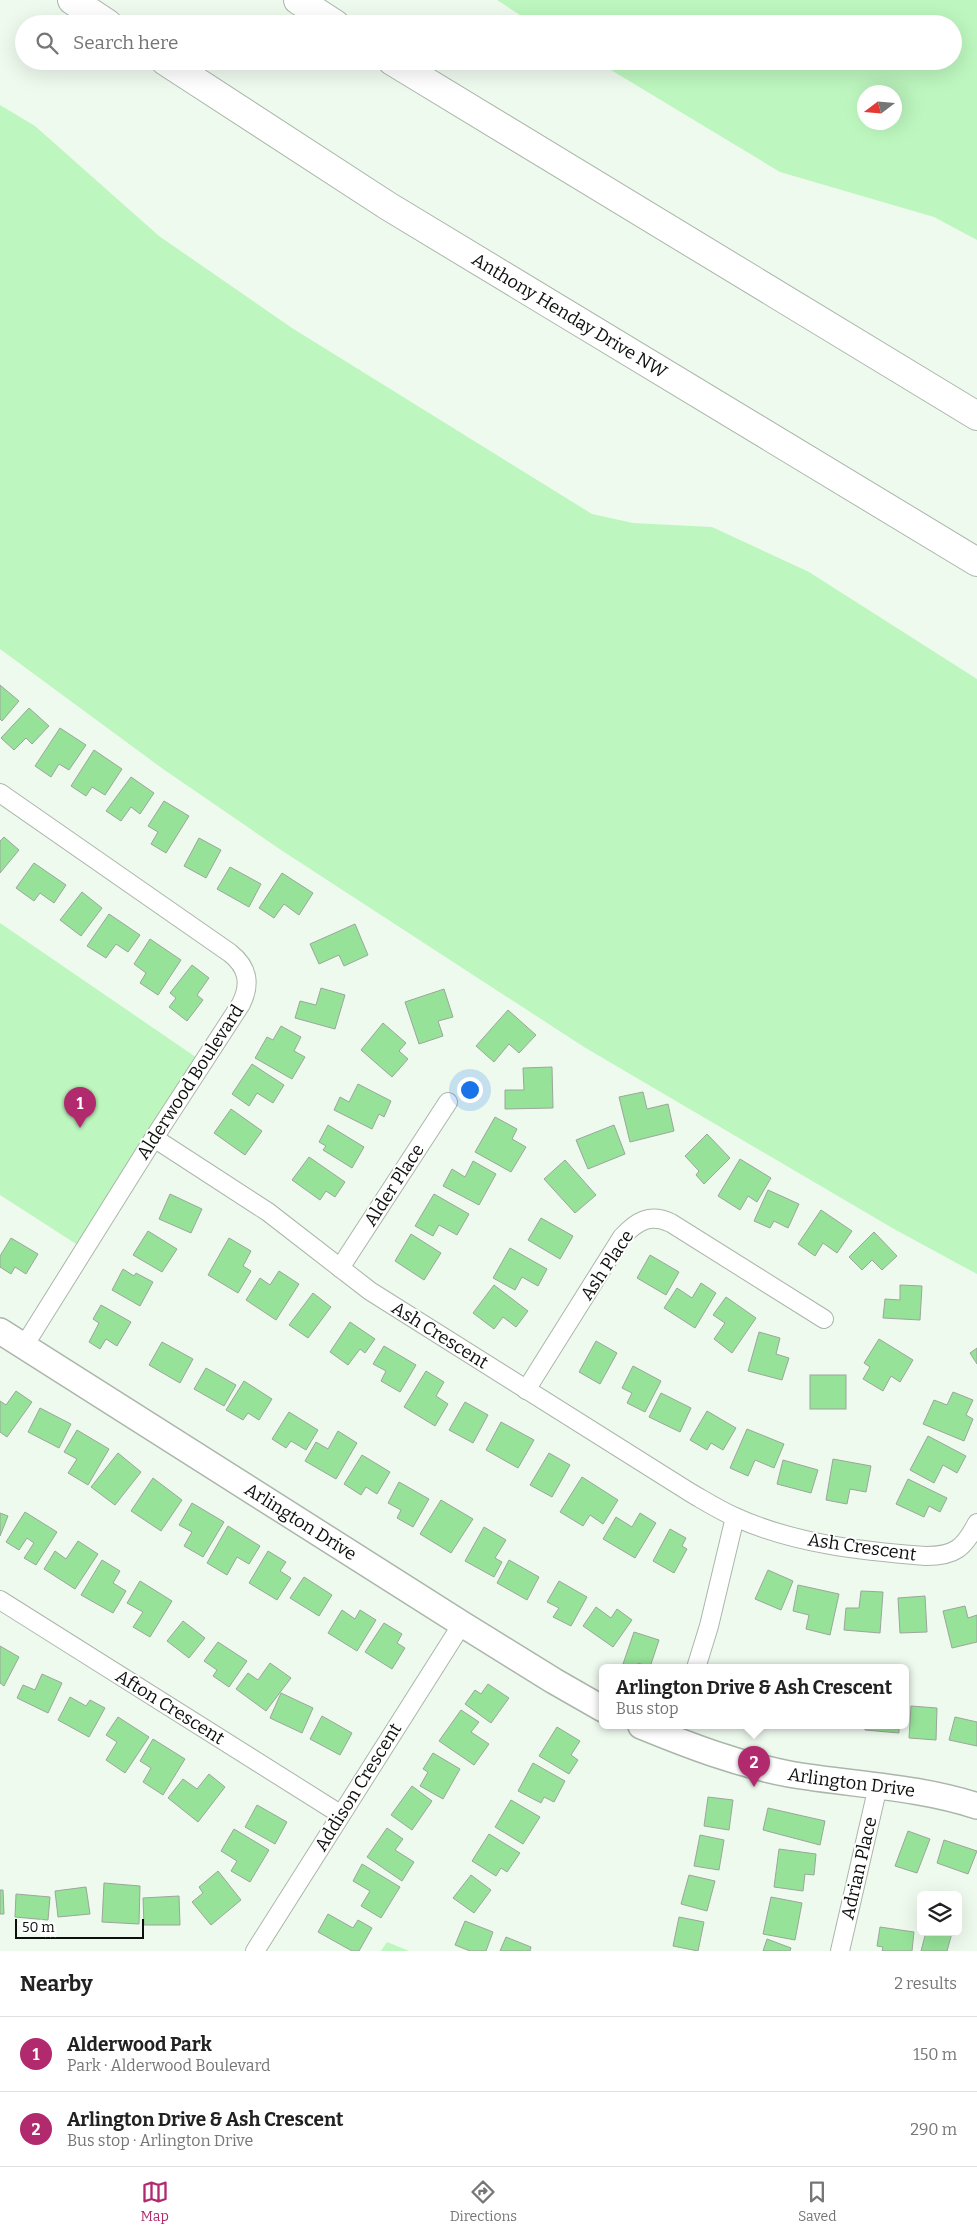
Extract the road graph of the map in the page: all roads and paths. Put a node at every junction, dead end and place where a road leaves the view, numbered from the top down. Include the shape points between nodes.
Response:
1 (72, 0) edge
2 (298, 0) edge
3 (313, 0) edge
4 (94, 15) edge
5 (320, 15) edge
6 (333, 15) edge
7 (179, 70) edge
8 (408, 70) edge
9 (977, 416) edge
10 (977, 562) edge
11 (0, 793) edge
12 (448, 1102) dead end
13 (154, 1138) junction
14 (340, 1268) junction
15 (824, 1319) dead end
16 (0, 1331) edge
17 (24, 1346) junction
18 (526, 1390) junction
19 (735, 1517) junction
20 (977, 1523) edge
21 (0, 1600) edge
22 (462, 1624) junction
23 (697, 1664) edge
24 (599, 1707) edge
25 (657, 1729) edge
26 (673, 1732) edge
27 (878, 1786) junction
28 (977, 1806) edge
29 (340, 1814) junction
30 (255, 1951) edge
31 (840, 1951) edge

1 - 4 highway
2 - 5 highway
3 - 6 highway
7 - 10 highway, Anthony Henday Drive NW via 388,206
8 - 9 highway
11 - 13 street, Alderwood Boulevard via 230,953 244,967 248,984 241,1004
12 - 14 street, Alder Place
13 - 14 street, Ash Crescent via 268,1212
13 - 17 street, Alderwood Boulevard
14 - 18 street, Ash Crescent via 370,1291
15 - 18 street, Ash Place via 671,1223 662,1219 645,1219 622,1237
16 - 17 street, Arlington Drive
17 - 22 street, Arlington Drive
18 - 19 street, Ash Crescent
19 - 20 street, Ash Crescent via 810,1542 851,1550 926,1556 957,1550
19 - 23 street
21 - 29 street, Afton Crescent
22 - 24 street, Arlington Drive
22 - 29 street, Addison Crescent
25 - 26 street, Arlington Drive
26 - 27 street, Arlington Drive via 726,1759 758,1768
27 - 28 street, Arlington Drive via 933,1794
27 - 31 street, Adrian Place
29 - 30 street, Addison Crescent

